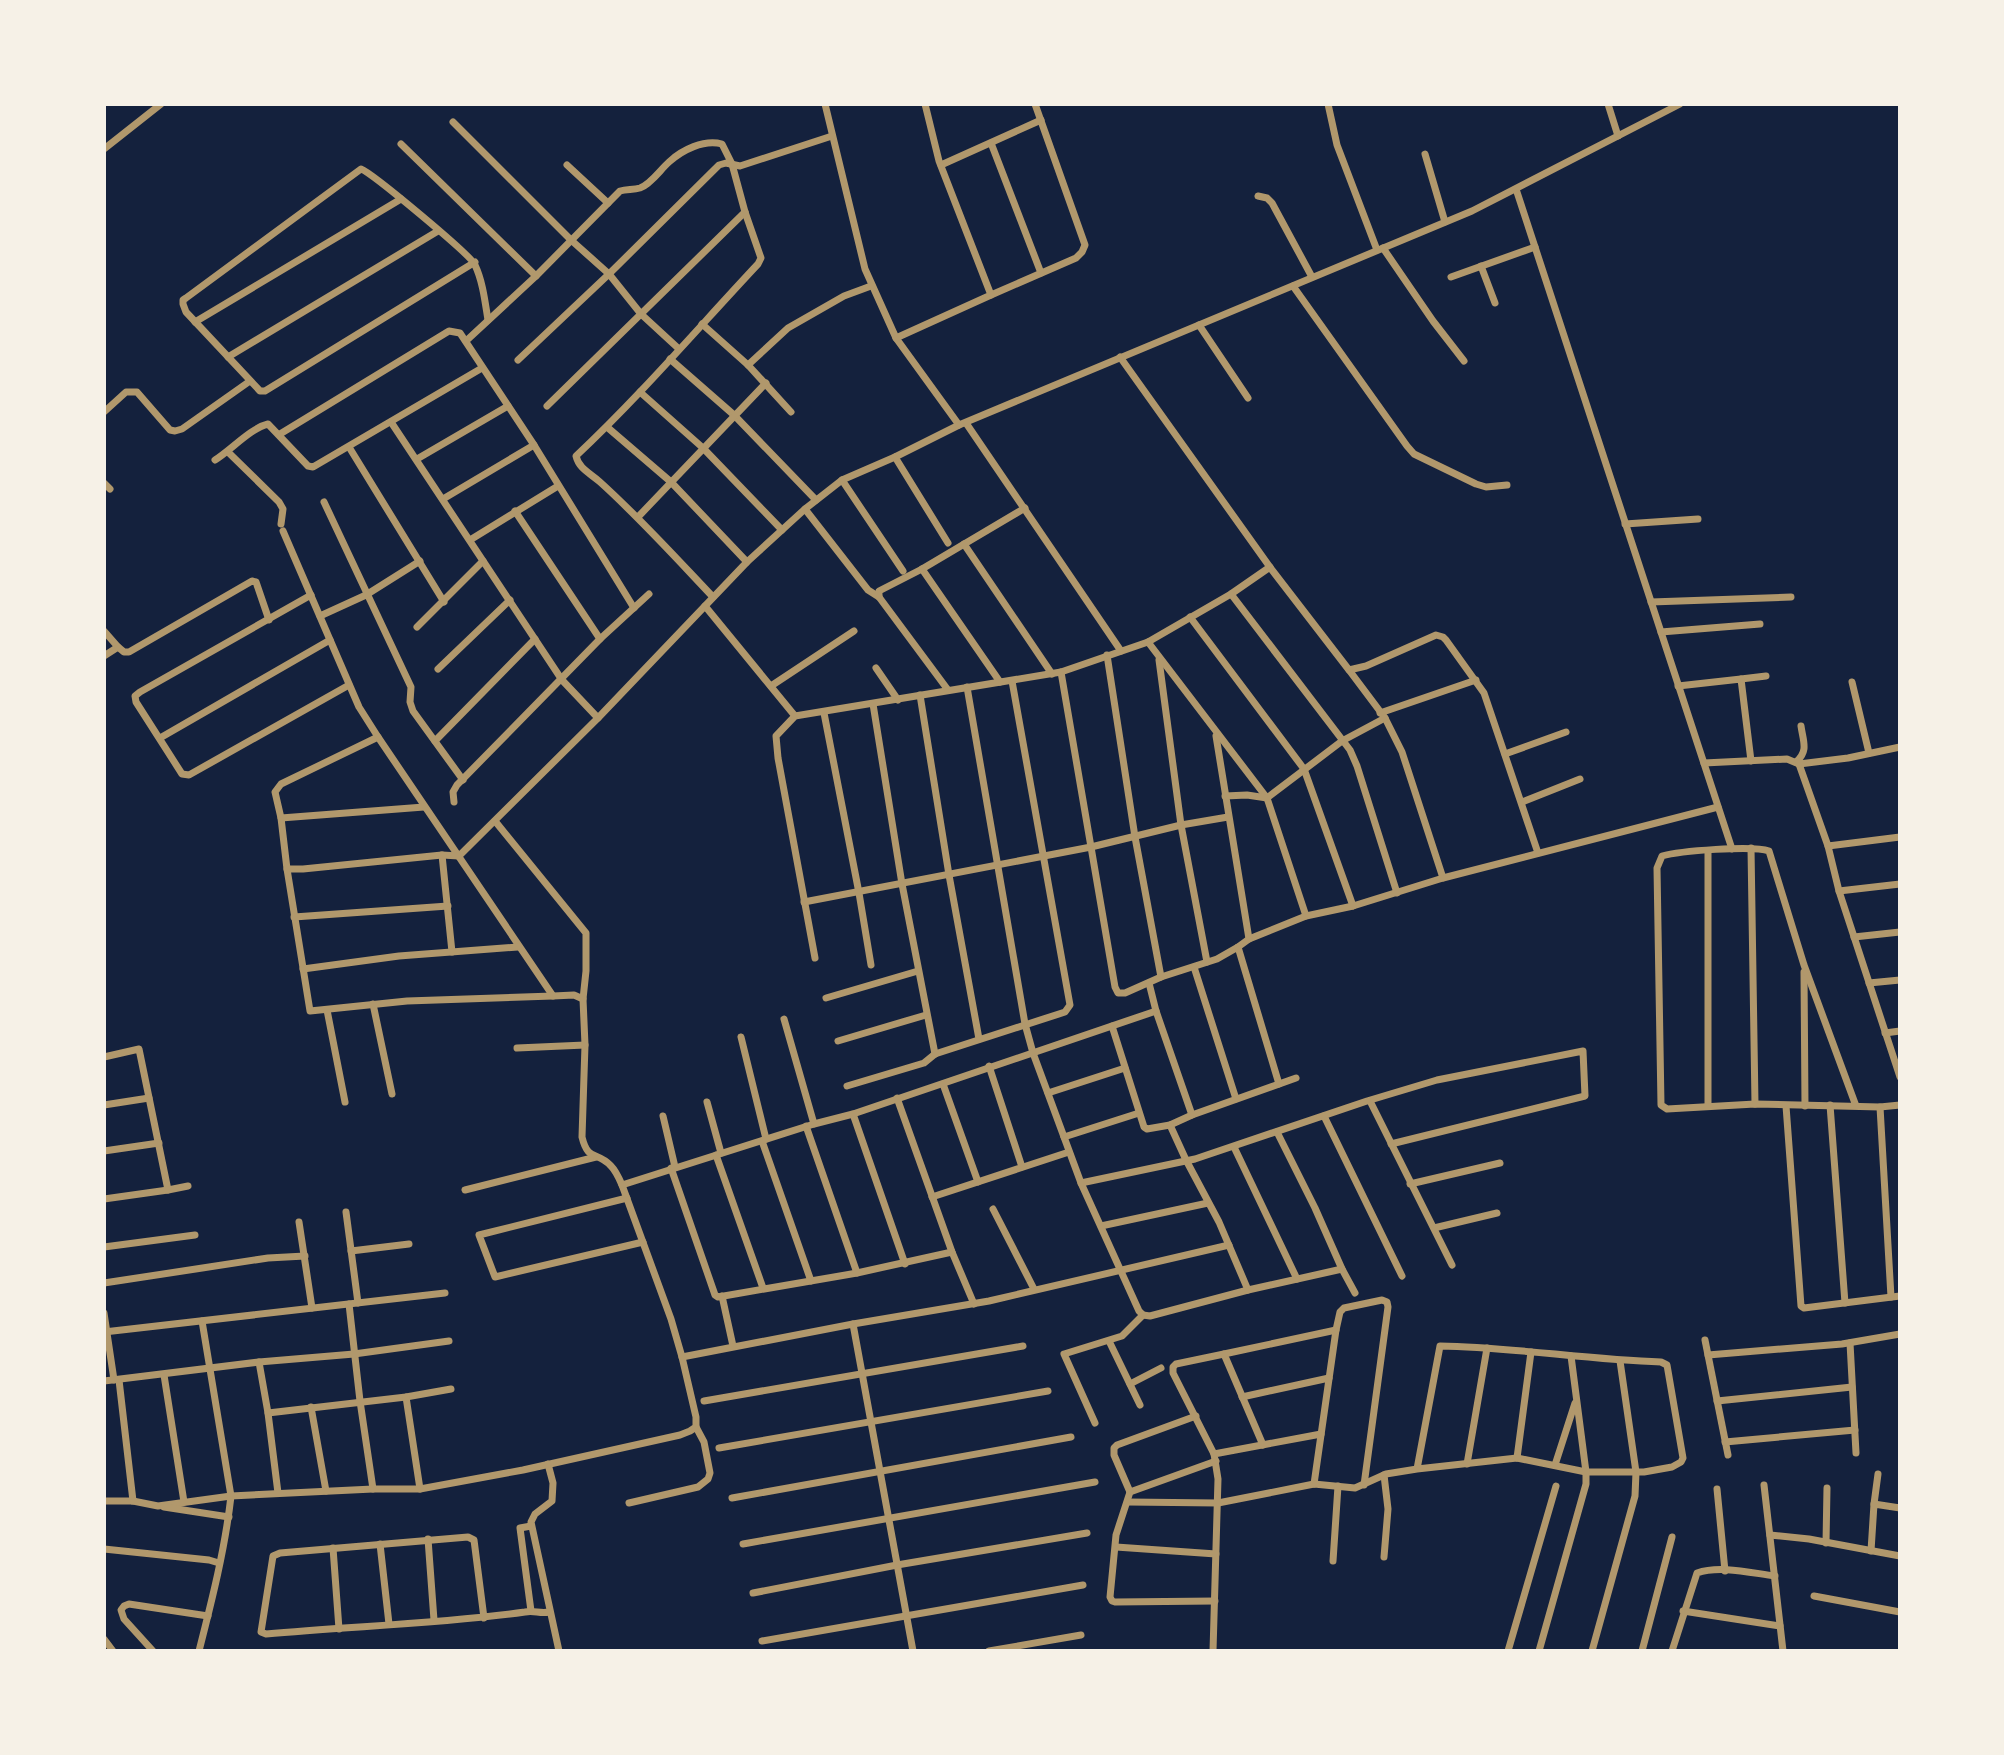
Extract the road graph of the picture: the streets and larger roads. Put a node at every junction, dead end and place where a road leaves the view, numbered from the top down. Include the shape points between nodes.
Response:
1 (161, 104) edge
2 (825, 104) edge
3 (925, 104) edge
4 (1035, 104) edge
5 (1328, 104) edge
6 (1608, 104) edge
7 (1680, 104) edge
8 (1041, 120) junction
9 (453, 122) dead end
10 (832, 136) junction
11 (1618, 136) junction
12 (991, 143) junction
13 (401, 144) dead end
14 (104, 149) edge
15 (1425, 154) dead end
16 (732, 164) junction
17 (567, 165) dead end
18 (941, 165) junction
19 (1516, 189) junction
20 (1258, 196) dead end
21 (401, 199) junction
22 (608, 203) junction
23 (745, 212) junction
24 (1445, 222) junction
25 (438, 231) junction
26 (571, 240) junction
27 (1535, 247) junction
28 (1380, 249) junction
29 (475, 262) junction
30 (1481, 266) junction
31 (1041, 273) junction
32 (609, 274) junction
33 (536, 276) junction
34 (1312, 277) junction
35 (1451, 277) dead end
36 (871, 286) junction
37 (1293, 286) junction
38 (991, 295) junction
39 (1495, 303) dead end
40 (641, 314) junction
41 (488, 320) junction
42 (195, 322) junction
43 (702, 324) junction
44 (1199, 325) junction
45 (896, 338) junction
46 (466, 341) junction
47 (679, 349) junction
48 (228, 357) junction
49 (1120, 357) junction
50 (670, 359) junction
51 (518, 360) dead end
52 (1464, 361) dead end
53 (748, 365) junction
54 (482, 368) junction
55 (250, 381) junction
56 (766, 383) junction
57 (640, 392) junction
58 (1248, 398) dead end
59 (508, 406) junction
60 (547, 406) dead end
61 (104, 412) edge
62 (791, 412) dead end
63 (734, 415) junction
64 (391, 422) junction
65 (962, 424) junction
66 (607, 427) junction
67 (280, 434) junction
68 (534, 445) junction
69 (349, 447) junction
70 (703, 448) junction
71 (228, 452) junction
72 (895, 457) junction
73 (417, 459) junction
74 (215, 460) dead end
75 (842, 480) junction
76 (671, 482) junction
77 (1507, 485) dead end
78 (558, 486) junction
79 (443, 499) junction
80 (816, 500) junction
81 (324, 502) dead end
82 (1025, 508) junction
83 (805, 509) junction
84 (515, 511) junction
85 (638, 517) junction
86 (1698, 519) dead end
87 (1625, 524) junction
88 (782, 530) junction
89 (470, 540) junction
90 (948, 543) dead end
91 (964, 544) junction
92 (420, 561) junction
93 (483, 561) junction
94 (747, 562) junction
95 (1270, 567) junction
96 (922, 569) junction
97 (903, 571) dead end
98 (649, 594) dead end
99 (1231, 594) junction
100 (311, 595) junction
101 (366, 595) junction
102 (879, 595) junction
103 (713, 597) junction
104 (1791, 597) dead end
105 (510, 600) junction
106 (444, 602) junction
107 (1651, 602) junction
108 (705, 606) junction
109 (634, 608) junction
110 (320, 616) junction
111 (1190, 617) junction
112 (269, 620) junction
113 (1760, 624) dead end
114 (417, 627) dead end
115 (104, 631) edge
116 (854, 631) dead end
117 (1661, 632) junction
118 (535, 639) junction
119 (600, 639) junction
120 (330, 640) junction
121 (1148, 642) junction
122 (118, 647) junction
123 (1121, 651) junction
124 (1107, 655) junction
125 (104, 656) edge
126 (1159, 658) junction
127 (876, 668) dead end
128 (438, 669) dead end
129 (1349, 670) junction
130 (1061, 672) junction
131 (1052, 674) junction
132 (1766, 676) dead end
133 (1741, 679) junction
134 (562, 680) junction
135 (1476, 680) junction
136 (1012, 681) junction
137 (1000, 682) junction
138 (1852, 682) dead end
139 (349, 685) junction
140 (771, 686) junction
141 (1678, 686) junction
142 (967, 687) junction
143 (948, 690) junction
144 (920, 695) junction
145 (898, 700) junction
146 (873, 704) junction
147 (824, 713) junction
148 (795, 716) junction
149 (1382, 716) junction
150 (598, 718) junction
151 (1801, 726) dead end
152 (1215, 731) junction
153 (1566, 732) dead end
154 (378, 737) junction
155 (160, 738) junction
156 (435, 741) junction
157 (1342, 741) junction
158 (1900, 747) edge
159 (1869, 753) junction
160 (1505, 754) junction
161 (1751, 761) junction
162 (1704, 763) junction
163 (1797, 763) junction
164 (1304, 769) junction
165 (1580, 779) dead end
166 (463, 780) junction
167 (1225, 796) junction
168 (1267, 798) junction
169 (454, 802) dead end
170 (1522, 802) junction
171 (424, 807) junction
172 (1718, 807) junction
173 (1228, 817) junction
174 (281, 818) junction
175 (495, 821) junction
176 (1181, 825) junction
177 (1135, 837) junction
178 (1900, 837) edge
179 (1828, 846) junction
180 (1091, 847) junction
181 (1751, 848) junction
182 (1732, 849) junction
183 (1708, 851) junction
184 (1538, 853) junction
185 (442, 855) junction
186 (1044, 855) junction
187 (459, 856) junction
188 (997, 866) junction
189 (287, 869) junction
190 (949, 875) junction
191 (1443, 878) junction
192 (902, 884) junction
193 (1900, 884) edge
194 (1839, 891) junction
195 (859, 893) junction
196 (1397, 893) junction
197 (804, 902) junction
198 (448, 906) junction
199 (1353, 906) junction
200 (1306, 916) junction
201 (294, 917) junction
202 (1900, 932) edge
203 (1854, 937) junction
204 (1249, 939) junction
205 (518, 947) junction
206 (1238, 947) junction
207 (452, 952) junction
208 (815, 958) dead end
209 (1207, 962) junction
210 (871, 965) dead end
211 (1804, 965) junction
212 (1194, 967) junction
213 (303, 969) junction
214 (918, 971) junction
215 (1161, 977) junction
216 (1900, 980) edge
217 (1149, 983) junction
218 (1869, 983) junction
219 (553, 996) junction
220 (826, 998) dead end
221 (583, 999) junction
222 (373, 1004) junction
223 (327, 1010) junction
224 (1156, 1011) junction
225 (926, 1015) junction
226 (784, 1019) dead end
227 (1025, 1024) junction
228 (1112, 1026) junction
229 (1900, 1031) edge
230 (1885, 1033) junction
231 (741, 1037) dead end
232 (979, 1039) junction
233 (838, 1041) dead end
234 (585, 1045) junction
235 (517, 1048) dead end
236 (1033, 1053) junction
237 (935, 1054) junction
238 (104, 1057) edge
239 (989, 1066) junction
240 (1125, 1068) junction
241 (1900, 1077) edge
242 (1296, 1078) dead end
243 (943, 1084) junction
244 (1279, 1084) junction
245 (847, 1086) dead end
246 (1048, 1093) junction
247 (392, 1094) dead end
248 (149, 1098) junction
249 (897, 1098) junction
250 (1236, 1099) junction
251 (1370, 1101) junction
252 (345, 1102) dead end
253 (707, 1102) dead end
254 (1755, 1104) junction
255 (104, 1105) edge
256 (1830, 1105) junction
257 (1900, 1105) edge
258 (1708, 1106) junction
259 (1786, 1106) junction
260 (1805, 1106) junction
261 (1856, 1106) junction
262 (1880, 1107) junction
263 (1139, 1113) junction
264 (853, 1114) junction
265 (1192, 1115) junction
266 (663, 1116) dead end
267 (1324, 1116) junction
268 (810, 1125) junction
269 (1170, 1125) junction
270 (1277, 1132) junction
271 (1064, 1137) junction
272 (764, 1140) junction
273 (159, 1143) junction
274 (1391, 1144) junction
275 (1234, 1147) junction
276 (104, 1151) edge
277 (1069, 1152) junction
278 (718, 1154) junction
279 (596, 1157) junction
280 (1186, 1160) junction
281 (1500, 1163) dead end
282 (1022, 1167) junction
283 (673, 1168) junction
284 (978, 1182) junction
285 (1081, 1183) junction
286 (1410, 1184) junction
287 (622, 1185) junction
288 (188, 1186) dead end
289 (168, 1190) junction
290 (465, 1190) dead end
291 (932, 1197) junction
292 (627, 1198) junction
293 (104, 1199) edge
294 (1208, 1203) junction
295 (993, 1209) dead end
296 (346, 1212) dead end
297 (1497, 1213) dead end
298 (299, 1222) dead end
299 (1101, 1226) junction
300 (1434, 1228) junction
301 (195, 1235) dead end
302 (643, 1242) junction
303 (409, 1244) dead end
304 (1229, 1245) junction
305 (104, 1247) edge
306 (351, 1251) junction
307 (952, 1252) junction
308 (305, 1256) junction
309 (905, 1264) junction
310 (1452, 1265) dead end
311 (1342, 1269) junction
312 (1121, 1270) junction
313 (857, 1273) junction
314 (1402, 1276) dead end
315 (1297, 1279) junction
316 (811, 1281) junction
317 (104, 1283) edge
318 (763, 1288) junction
319 (1034, 1289) junction
320 (1248, 1290) junction
321 (445, 1293) dead end
322 (1355, 1293) dead end
323 (718, 1296) junction
324 (1896, 1297) edge
325 (358, 1303) junction
326 (1845, 1303) junction
327 (349, 1304) junction
328 (974, 1304) junction
329 (312, 1308) junction
330 (104, 1313) edge
331 (1143, 1315) junction
332 (202, 1321) junction
333 (853, 1324) junction
334 (1336, 1330) junction
335 (105, 1332) edge
336 (1900, 1336) edge
337 (1705, 1340) dead end
338 (449, 1341) dead end
339 (1109, 1341) junction
340 (1850, 1343) junction
341 (733, 1346) junction
342 (1023, 1346) dead end
343 (1487, 1348) junction
344 (1531, 1352) junction
345 (354, 1354) junction
346 (1224, 1354) junction
347 (1708, 1355) junction
348 (1571, 1356) junction
349 (682, 1357) junction
350 (1620, 1361) junction
351 (259, 1362) junction
352 (1161, 1368) dead end
353 (211, 1369) junction
354 (861, 1372) junction
355 (164, 1375) junction
356 (1329, 1378) junction
357 (116, 1380) junction
358 (104, 1381) edge
359 (1130, 1384) junction
360 (1852, 1387) junction
361 (451, 1389) dead end
362 (1048, 1391) dead end
363 (406, 1397) junction
364 (1242, 1397) junction
365 (360, 1401) junction
366 (704, 1401) dead end
367 (1576, 1401) junction
368 (1717, 1401) junction
369 (1140, 1405) dead end
370 (311, 1407) junction
371 (268, 1413) junction
372 (1196, 1416) junction
373 (871, 1423) junction
374 (1095, 1423) dead end
375 (696, 1427) junction
376 (1855, 1430) junction
377 (1321, 1434) junction
378 (1071, 1437) dead end
379 (1725, 1442) junction
380 (1263, 1445) junction
381 (719, 1448) dead end
382 (1856, 1453) dead end
383 (1728, 1455) dead end
384 (1215, 1458) junction
385 (1517, 1458) junction
386 (548, 1464) junction
387 (1467, 1464) junction
388 (1555, 1465) junction
389 (1417, 1469) junction
390 (880, 1471) junction
391 (1586, 1472) junction
392 (1636, 1472) junction
393 (1878, 1474) dead end
394 (1384, 1475) junction
395 (1095, 1482) dead end
396 (1314, 1484) junction
397 (1364, 1485) junction
398 (1764, 1485) dead end
399 (1338, 1486) junction
400 (1556, 1486) dead end
401 (1827, 1488) dead end
402 (373, 1489) junction
403 (420, 1489) junction
404 (1717, 1489) dead end
405 (326, 1491) junction
406 (1130, 1492) junction
407 (278, 1493) junction
408 (231, 1496) junction
409 (732, 1498) dead end
410 (104, 1501) edge
411 (133, 1501) junction
412 (184, 1502) junction
413 (1128, 1502) junction
414 (629, 1503) dead end
415 (1218, 1503) junction
416 (1874, 1504) junction
417 (158, 1506) junction
418 (1900, 1508) edge
419 (229, 1517) junction
420 (888, 1518) junction
421 (531, 1526) junction
422 (1087, 1533) dead end
423 (1770, 1535) junction
424 (1672, 1537) dead end
425 (428, 1539) junction
426 (1826, 1543) junction
427 (380, 1544) junction
428 (743, 1544) dead end
429 (1116, 1547) junction
430 (333, 1548) junction
431 (104, 1549) edge
432 (1871, 1551) junction
433 (1216, 1554) junction
434 (1900, 1556) edge
435 (1384, 1557) dead end
436 (1333, 1561) dead end
437 (219, 1563) junction
438 (897, 1565) junction
439 (1725, 1571) junction
440 (1775, 1576) junction
441 (1083, 1585) dead end
442 (753, 1593) dead end
443 (1814, 1596) dead end
444 (1215, 1601) junction
445 (531, 1611) junction
446 (1683, 1611) junction
447 (549, 1612) junction
448 (1900, 1612) edge
449 (906, 1615) junction
450 (208, 1616) junction
451 (484, 1618) junction
452 (434, 1620) junction
453 (389, 1624) junction
454 (1780, 1626) junction
455 (339, 1629) junction
456 (1081, 1635) dead end
457 (104, 1639) edge
458 (762, 1641) dead end
459 (110, 1650) edge
460 (153, 1651) edge
461 (199, 1651) edge
462 (559, 1651) edge
463 (913, 1651) edge
464 (989, 1651) edge
465 (1213, 1651) edge
466 (1508, 1651) edge
467 (1539, 1651) edge
468 (1592, 1651) edge
469 (1642, 1651) edge
470 (1672, 1651) edge
471 (1783, 1651) edge

1 - 14 street
2 - 10 street
3 - 18 street
4 - 8 street
5 - 28 street via 1337,145
6 - 11 street
7 - 11 street
8 - 12 street
8 - 31 street via 1085,245 1076,258
9 - 26 street
10 - 16 street via 740,166
10 - 36 street
11 - 19 street
12 - 18 street
12 - 31 street
13 - 33 street
15 - 24 street
16 - 22 street via 722,144 704,143 669,161 641,188 620,191
16 - 23 street
16 - 32 street via 719,165
17 - 22 street
18 - 38 street
19 - 24 street
19 - 27 street
20 - 34 street via 1272,203
21 - 25 street
21 - 42 street
21 - 42 street via 366,170 356,171 183,300
22 - 26 street
23 - 40 street
23 - 43 street via 761,258
24 - 28 street
25 - 29 street
25 - 48 street
26 - 32 street
26 - 33 street
27 - 30 street
27 - 87 street
28 - 34 street
28 - 52 street
29 - 41 street
29 - 55 street via 270,388 260,391
30 - 35 street
30 - 39 street
31 - 38 street
32 - 40 street
32 - 51 street
33 - 41 street
34 - 37 street
36 - 45 street
36 - 53 street via 788,328
37 - 44 street
37 - 77 street via 1414,454 1476,484
38 - 45 street
40 - 47 street
40 - 60 street
41 - 46 street
42 - 48 street
43 - 47 street
43 - 53 street
44 - 49 street
44 - 58 street
45 - 65 street
46 - 54 street
46 - 67 street via 449,331
47 - 50 street
48 - 55 street
49 - 65 street
49 - 95 street
50 - 57 street
50 - 63 street
53 - 56 street
54 - 59 street
54 - 64 street
55 - 61 street via 175,431 137,392 126,392
56 - 62 street
56 - 63 street
57 - 66 street
57 - 70 street
59 - 68 street
59 - 73 street
63 - 70 street
63 - 80 street
64 - 69 street
64 - 73 street
65 - 72 street
65 - 82 street
66 - 76 street
66 - 85 street via 575,458
67 - 69 street via 313,467
67 - 71 street via 268,424 261,426
68 - 78 street
68 - 79 street
69 - 92 street
70 - 76 street
70 - 88 street
71 - 74 street
71 - 100 street via 279,502 282,528
72 - 75 street
72 - 90 street
73 - 79 street
75 - 80 street
75 - 97 street
76 - 85 street
76 - 94 street
78 - 84 street
78 - 109 street
79 - 89 street
80 - 83 street
81 - 101 street
82 - 91 street
82 - 123 street
83 - 88 street
83 - 102 street via 863,583
84 - 89 street
84 - 119 street
85 - 103 street
86 - 87 street
87 - 107 street
88 - 94 street
89 - 93 street
91 - 96 street
91 - 131 street
92 - 101 street
92 - 106 street
93 - 105 street
93 - 106 street
94 - 103 street
95 - 99 street
95 - 129 street
96 - 102 street
96 - 137 street
98 - 109 street
99 - 111 street
99 - 157 street
100 - 110 street
100 - 112 street
101 - 110 street
101 - 156 street via 411,687 413,711
102 - 143 street
103 - 108 street
104 - 107 street
105 - 118 street
105 - 128 street
106 - 114 street
107 - 117 street
108 - 140 street
108 - 150 street
109 - 119 street
110 - 120 street
111 - 121 street
111 - 164 street
112 - 122 street via 252,581 129,652
112 - 155 street via 135,696
113 - 117 street
115 - 122 street
116 - 140 street
117 - 141 street
118 - 134 street
118 - 156 street
119 - 134 street
120 - 139 street
120 - 155 street
121 - 123 street
121 - 126 street
122 - 125 street
123 - 124 street
124 - 130 street
124 - 177 street
126 - 152 street
126 - 176 street
127 - 145 street
129 - 135 street via 1436,635 1446,640
129 - 149 street
130 - 131 street
130 - 180 street
131 - 136 street
132 - 133 street
133 - 141 street
133 - 161 street
134 - 150 street
134 - 166 street
135 - 149 street
135 - 160 street
136 - 137 street
136 - 186 street
137 - 142 street
138 - 159 street
139 - 154 street
139 - 155 street via 189,775 182,774
140 - 148 street
141 - 162 street
142 - 143 street
142 - 188 street
143 - 144 street
144 - 145 street
144 - 190 street
145 - 146 street
146 - 147 street
146 - 192 street
147 - 148 street
147 - 195 street
148 - 197 street via 776,736
149 - 157 street
149 - 191 street via 1402,752
150 - 175 street
151 - 163 street via 1805,750
152 - 167 street
152 - 168 street
153 - 160 street
154 - 171 street
154 - 174 street via 281,784 275,792
156 - 166 street
157 - 164 street
157 - 196 street via 1357,766
158 - 159 street
159 - 163 street
160 - 170 street
161 - 162 street
161 - 163 street
162 - 172 street
163 - 179 street
164 - 168 street
164 - 199 street
165 - 170 street
166 - 169 street via 453,792
167 - 168 street
167 - 173 street
168 - 200 street
170 - 184 street
171 - 174 street
171 - 187 street
172 - 182 street
172 - 184 street
173 - 176 street
173 - 204 street
174 - 189 street
175 - 187 street
175 - 221 street via 586,933
176 - 177 street
176 - 209 street
177 - 180 street
177 - 215 street
178 - 179 street
179 - 194 street
180 - 186 street
180 - 217 street via 1115,987 1125,993
181 - 182 street
181 - 211 street via 1771,853
181 - 254 street
182 - 183 street
183 - 258 street
183 - 258 street via 1662,856 1657,868 1661,1105
184 - 191 street
185 - 187 street
185 - 189 street
185 - 198 street
186 - 188 street
186 - 227 street via 1070,1005 1065,1012
187 - 205 street
188 - 190 street
188 - 227 street
189 - 201 street
190 - 192 street
190 - 232 street
191 - 196 street
192 - 195 street
192 - 214 street
193 - 194 street
194 - 203 street
195 - 197 street
195 - 210 street
196 - 199 street
197 - 208 street
198 - 201 street
198 - 207 street
199 - 200 street
200 - 204 street
201 - 213 street
202 - 203 street
203 - 218 street
204 - 206 street
205 - 207 street
205 - 219 street
206 - 209 street
206 - 244 street
207 - 213 street
209 - 212 street
211 - 260 street
211 - 261 street
212 - 215 street
212 - 250 street
213 - 223 street via 310,1011
214 - 220 street
214 - 225 street
215 - 217 street
216 - 218 street
217 - 224 street
218 - 230 street
219 - 221 street
219 - 222 street
221 - 234 street
222 - 223 street
222 - 247 street
223 - 252 street
224 - 228 street
224 - 265 street
225 - 233 street
225 - 237 street
226 - 268 street
227 - 232 street
227 - 236 street
228 - 236 street
228 - 240 street
229 - 230 street
230 - 241 street
231 - 272 street
232 - 237 street
234 - 235 street
234 - 279 street via 582,1137 589,1154
236 - 239 street
236 - 246 street
237 - 245 street via 924,1063
238 - 248 street via 139,1049
239 - 243 street
239 - 282 street
240 - 246 street
240 - 263 street
242 - 244 street
243 - 249 street
243 - 284 street
244 - 250 street
246 - 271 street
248 - 255 street
248 - 273 street
249 - 264 street
249 - 291 street
250 - 265 street
251 - 267 street
251 - 274 street
251 - 274 street via 1437,1080 1583,1051 1585,1096
253 - 278 street
254 - 258 street
254 - 259 street
256 - 260 street
256 - 261 street
256 - 326 street
257 - 262 street
259 - 260 street
259 - 326 street via 1799,1303 1804,1308
261 - 262 street
262 - 324 street
263 - 269 street via 1147,1129
263 - 271 street
264 - 268 street
264 - 309 street
265 - 269 street
266 - 283 street
267 - 270 street
267 - 314 street
268 - 272 street
268 - 313 street
269 - 280 street
270 - 275 street
270 - 311 street
271 - 277 street
272 - 278 street
272 - 316 street
273 - 276 street
273 - 289 street
274 - 286 street
275 - 280 street
275 - 315 street
277 - 282 street
277 - 285 street
278 - 283 street
278 - 318 street
279 - 287 street via 612,1167
279 - 290 street
280 - 285 street
280 - 294 street
281 - 286 street
282 - 284 street
283 - 287 street
283 - 323 street
284 - 291 street
285 - 299 street
286 - 300 street
287 - 292 street
288 - 289 street
289 - 293 street
291 - 307 street
292 - 302 street
292 - 302 street via 479,1235 495,1277
294 - 299 street
294 - 304 street
295 - 319 street
296 - 306 street
297 - 300 street
298 - 308 street
299 - 312 street
300 - 310 street
301 - 305 street
302 - 349 street
303 - 306 street
304 - 312 street
304 - 320 street
306 - 325 street
307 - 309 street
307 - 328 street
308 - 317 street
308 - 329 street
309 - 313 street
311 - 315 street
311 - 322 street
312 - 319 street
312 - 331 street
313 - 316 street
315 - 320 street
316 - 318 street
318 - 323 street
319 - 328 street
320 - 331 street
321 - 325 street
323 - 341 street
324 - 326 street
325 - 327 street
327 - 329 street
327 - 345 street
328 - 333 street
329 - 332 street
330 - 335 street
331 - 339 street
332 - 335 street
332 - 353 street
333 - 341 street
333 - 354 street
334 - 346 street
334 - 356 street
334 - 397 street via 1344,1308 1387,1302
335 - 357 street
336 - 340 street
337 - 347 street
338 - 345 street
339 - 359 street
339 - 374 street via 1064,1354
340 - 347 street
340 - 360 street
341 - 349 street
342 - 354 street
343 - 344 street
343 - 387 street
343 - 389 street via 1439,1346
344 - 348 street
344 - 385 street
345 - 351 street
345 - 365 street
346 - 364 street
346 - 372 street via 1173,1367
347 - 368 street
348 - 350 street
348 - 367 street
349 - 375 street
350 - 392 street
350 - 392 street via 1667,1365 1683,1458 1672,1467
351 - 353 street
351 - 371 street
352 - 359 street
353 - 355 street
353 - 408 street
354 - 366 street
354 - 373 street
355 - 357 street
355 - 412 street
356 - 364 street
356 - 377 street
357 - 358 street
357 - 411 street
359 - 369 street
360 - 368 street
360 - 376 street
361 - 363 street
362 - 373 street
363 - 365 street
363 - 403 street
364 - 380 street
365 - 370 street
365 - 402 street
367 - 388 street
367 - 391 street
368 - 379 street
370 - 371 street
370 - 405 street
371 - 407 street
372 - 384 street
372 - 406 street via 1114,1448
373 - 381 street
373 - 390 street
375 - 386 street
375 - 414 street via 710,1473 704,1484
376 - 379 street
376 - 382 street
377 - 380 street
377 - 396 street
378 - 390 street
379 - 383 street
380 - 384 street
384 - 406 street
384 - 415 street
385 - 387 street
385 - 388 street
386 - 403 street
386 - 421 street via 552,1501 535,1514
387 - 389 street
388 - 391 street
389 - 394 street
390 - 409 street
390 - 420 street
391 - 392 street
391 - 467 street
392 - 468 street via 1635,1496
393 - 416 street
394 - 397 street
394 - 435 street
395 - 420 street
396 - 399 street
396 - 415 street
397 - 399 street
398 - 423 street
399 - 436 street
400 - 466 street
401 - 426 street
402 - 403 street
402 - 405 street
404 - 439 street
405 - 407 street
406 - 413 street
407 - 408 street
408 - 412 street
408 - 419 street
410 - 411 street
411 - 417 street
412 - 417 street
413 - 415 street
413 - 429 street
415 - 433 street
416 - 418 street
416 - 432 street
417 - 419 street
419 - 437 street
420 - 428 street
420 - 438 street
421 - 445 street via 520,1528
421 - 447 street
422 - 438 street
423 - 426 street
423 - 440 street
424 - 469 street
425 - 427 street
425 - 451 street via 474,1540
425 - 452 street
426 - 432 street
427 - 430 street
427 - 453 street
429 - 433 street
429 - 444 street via 1112,1601
430 - 455 street
430 - 455 street via 273,1556 261,1632
431 - 437 street
432 - 434 street
433 - 444 street
437 - 450 street
438 - 442 street
438 - 449 street
439 - 440 street
439 - 446 street via 1697,1573
440 - 454 street
441 - 449 street
443 - 448 street
444 - 465 street
445 - 447 street
445 - 451 street
446 - 454 street
446 - 470 street
447 - 462 street
449 - 458 street
449 - 463 street
450 - 460 street via 124,1606 124,1619
450 - 461 street
451 - 452 street
452 - 453 street
453 - 455 street
454 - 471 street
456 - 464 street
457 - 459 street

